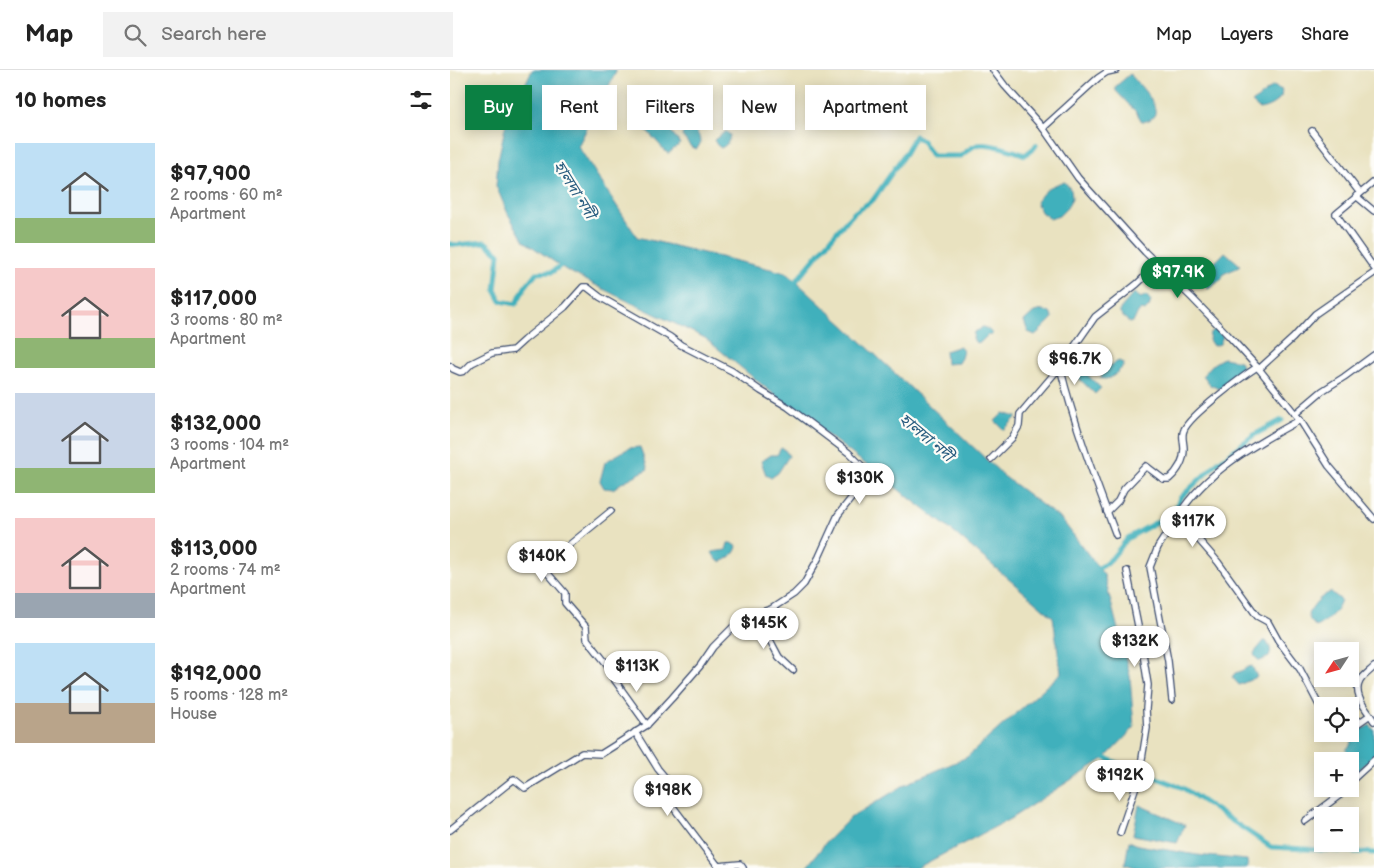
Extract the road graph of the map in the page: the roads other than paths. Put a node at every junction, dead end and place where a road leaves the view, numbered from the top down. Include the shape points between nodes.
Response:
1 (993, 70) edge
2 (1116, 70) edge
3 (1043, 128) junction
4 (1312, 132) dead end
5 (1374, 182) edge
6 (1358, 195) junction
7 (1374, 211) edge
8 (1158, 264) junction
9 (1374, 268) edge
10 (1374, 273) edge
11 (1374, 355) edge
12 (450, 366) edge
13 (1060, 367) junction
14 (1258, 368) junction
15 (1295, 414) junction
16 (1300, 420) junction
17 (991, 459) dead end
18 (611, 511) dead end
19 (1107, 512) junction
20 (1178, 516) junction
21 (1374, 519) edge
22 (1116, 535) dead end
23 (1127, 571) dead end
24 (756, 614) junction
25 (1374, 667) edge
26 (793, 670) dead end
27 (1315, 697) edge
28 (1172, 700) dead end
29 (1372, 718) edge
30 (1359, 724) edge
31 (647, 725) junction
32 (635, 732) junction
33 (1374, 760) edge
34 (1359, 774) edge
35 (1337, 797) edge
36 (1305, 821) dead end
37 (450, 830) edge
38 (1120, 833) dead end
39 (743, 868) edge

1 - 3 street
2 - 3 street via 1098,78
3 - 8 street via 1078,178
4 - 6 street
5 - 6 street
6 - 7 street
6 - 9 street via 1336,214
8 - 13 street via 1095,316
8 - 14 street
10 - 14 street via 1315,314
11 - 15 street
12 - 24 street via 464,371 492,353 513,350 565,308 583,287 587,287 681,345 732,371 788,407 849,453 865,471 853,496 838,515 804,584 771,609
13 - 17 street via 1020,414 1019,426 1012,438
13 - 19 street
14 - 15 street
14 - 19 street via 1223,392 1190,421 1184,431 1184,450 1178,472 1169,479 1163,478 1146,466
15 - 16 street
16 - 20 street via 1221,469 1187,502
16 - 21 street via 1329,466
18 - 31 street via 563,550 545,570 565,593 565,603 586,627 586,639 610,668 611,675
19 - 22 street
20 - 27 street via 1218,562 1257,616 1268,622
20 - 28 street via 1158,547 1150,567
23 - 38 street via 1148,685 1147,728 1139,777
24 - 26 street via 780,657
24 - 31 street via 739,621 713,647
25 - 29 street via 1358,687 1358,694
29 - 30 street
31 - 32 street
32 - 37 street via 601,754 582,753 525,788 514,779
32 - 39 street via 669,782 662,792 718,866 740,864
33 - 34 street
35 - 36 street

